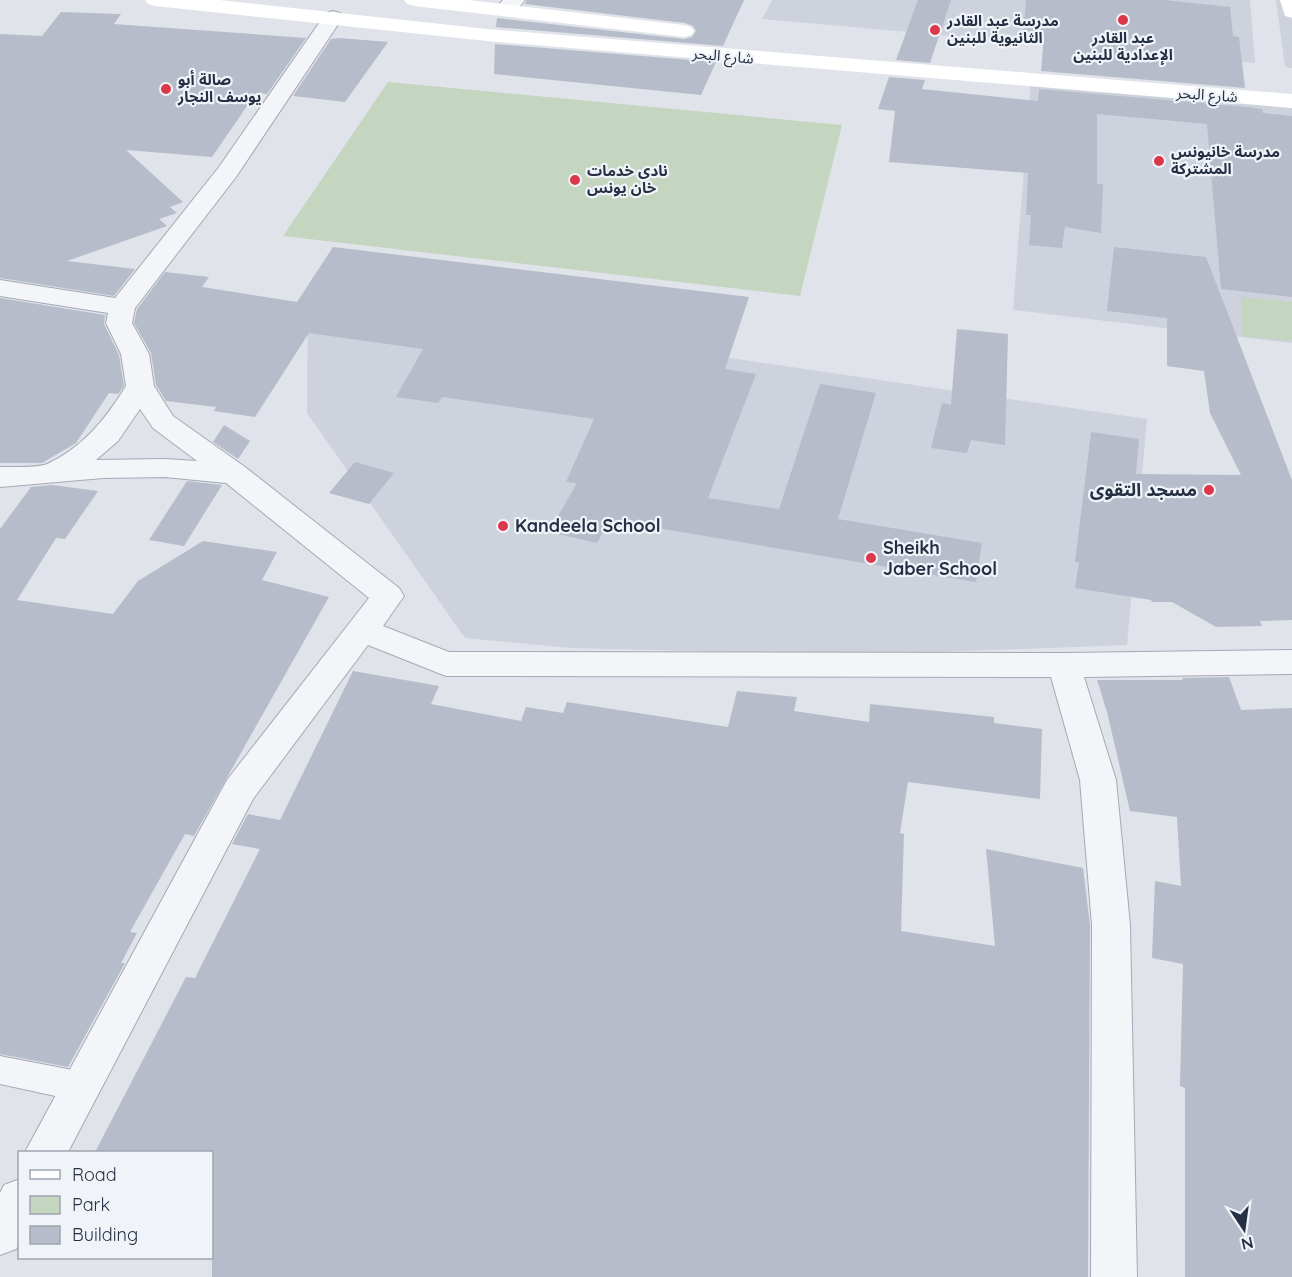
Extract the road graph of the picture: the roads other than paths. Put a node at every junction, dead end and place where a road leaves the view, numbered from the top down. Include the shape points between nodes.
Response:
1 (155, 0) edge
2 (414, 0) edge
3 (1290, 0) edge
4 (510, 5) edge
5 (1292, 12) edge
6 (333, 17) junction
7 (487, 35) junction
8 (1292, 86) edge
9 (1292, 101) edge
10 (0, 288) edge
11 (122, 307) junction
12 (140, 386) junction
13 (44, 474) junction
14 (234, 474) junction
15 (1, 480) edge
16 (362, 630) junction
17 (1292, 662) edge
18 (1064, 665) junction
19 (0, 1070) edge
20 (83, 1087) junction
21 (47, 1151) edge
22 (18, 1203) edge
23 (0, 1234) edge
24 (1113, 1277) edge

1 - 6 main road, شارع البحر
2 - 4 main road, شارع البحر
3 - 5 main road
4 - 7 main road
4 - 8 main road, شارع البحر via 732,36
6 - 7 main road, شارع البحر
6 - 11 street via 228,172
7 - 9 main road, شارع البحر
10 - 11 street
11 - 12 street via 119,323 135,354
12 - 13 street via 103,443 80,459
12 - 14 street via 163,422
13 - 14 street via 165,468
13 - 15 street
14 - 16 street via 388,596
16 - 18 street via 446,664
16 - 20 street via 240,790
17 - 18 street
18 - 24 street via 1098,780 1111,925
19 - 20 lane
20 - 21 street
22 - 23 street

